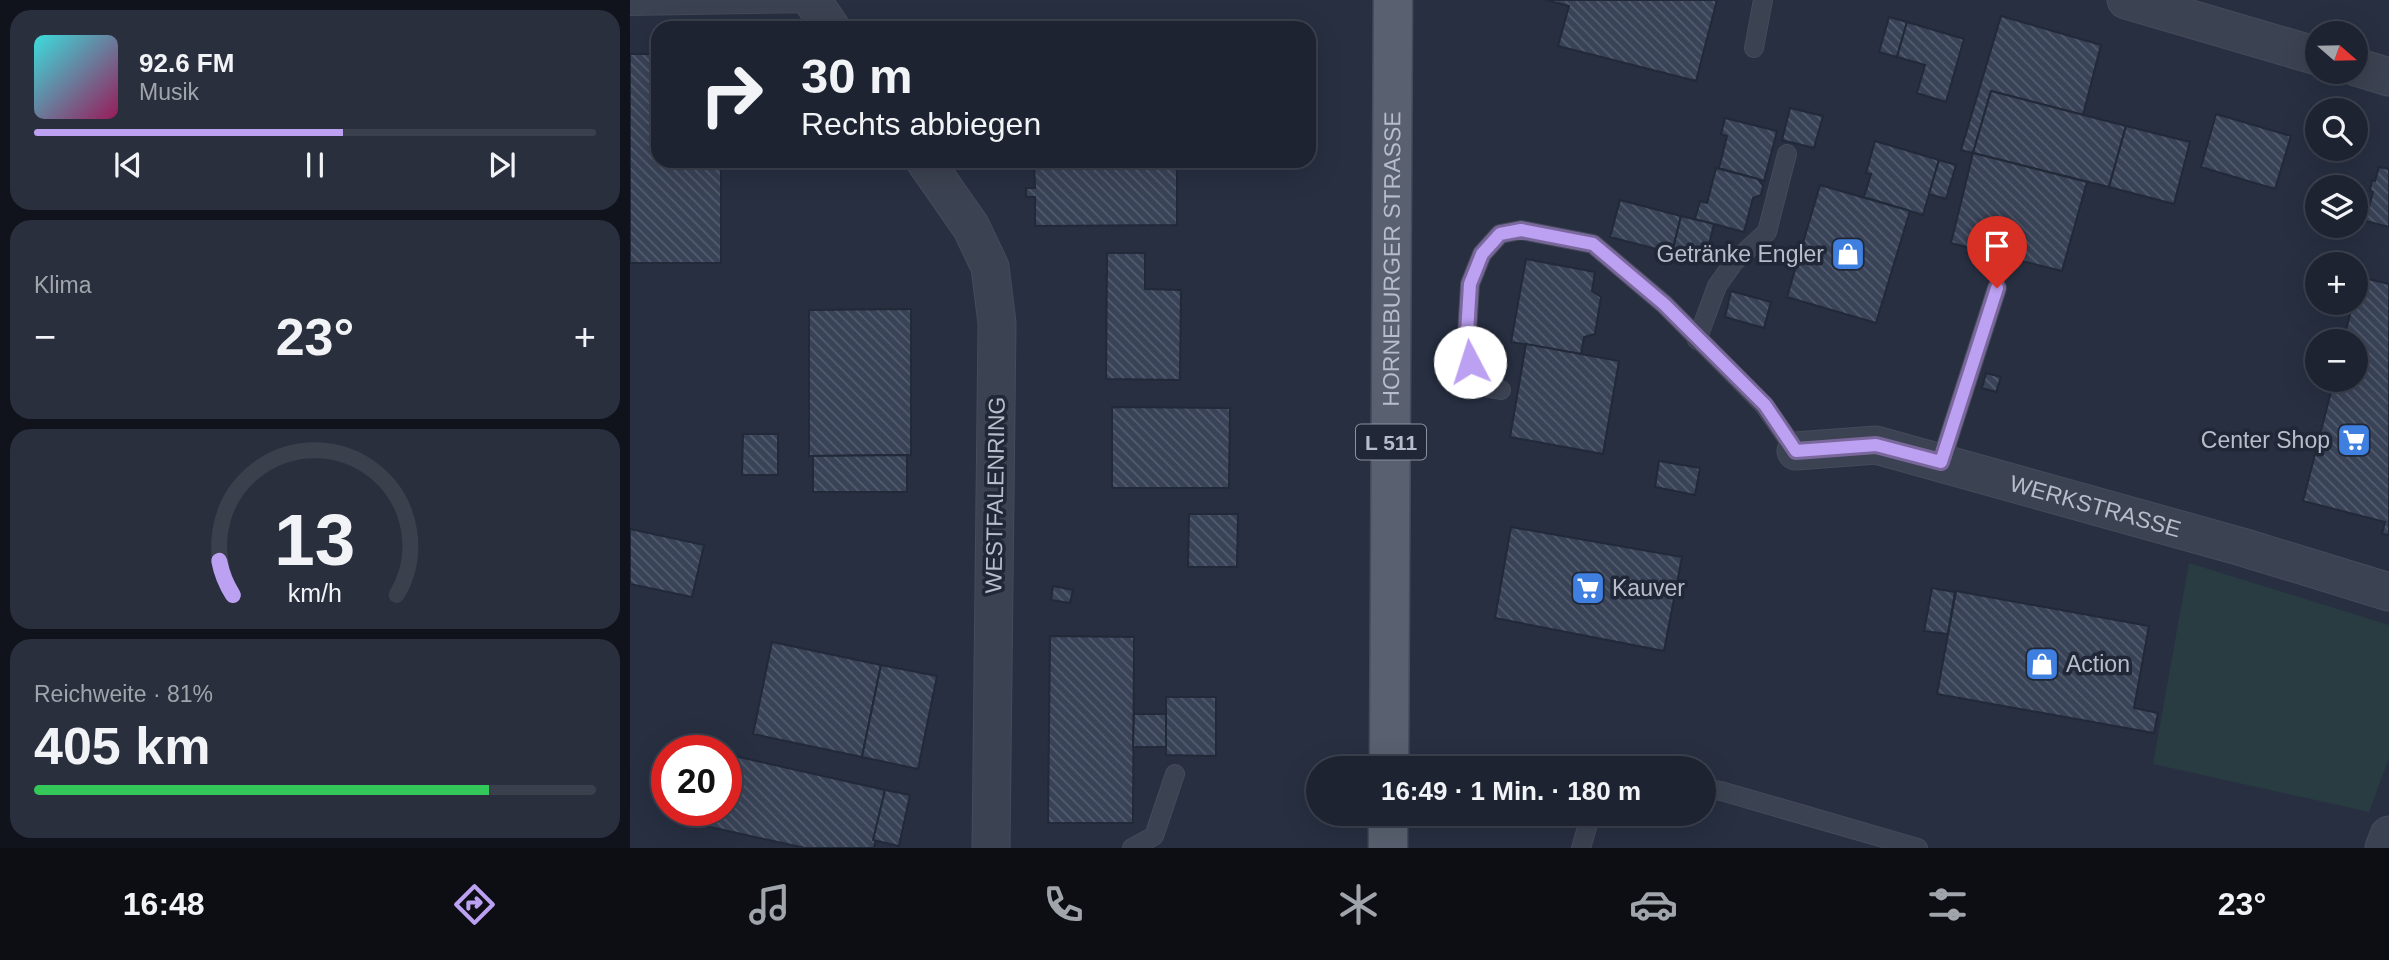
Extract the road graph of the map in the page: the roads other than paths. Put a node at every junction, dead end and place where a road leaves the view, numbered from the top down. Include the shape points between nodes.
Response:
1 (1392, 0) edge
2 (1763, 0) edge
3 (2126, 0) edge
4 (630, 6) edge
5 (819, 10) edge
6 (1754, 48) dead end
7 (2305, 52) edge
8 (2368, 71) edge
9 (2389, 77) edge
10 (1787, 154) dead end
11 (930, 168) edge
12 (1997, 288) dead end
13 (1697, 340) junction
14 (1501, 390) dead end
15 (1796, 451) joint
16 (1941, 462) junction
17 (2389, 592) edge
18 (1389, 756) edge
19 (1175, 774) dead end
20 (1716, 790) edge
21 (1388, 826) edge
22 (1587, 826) edge
23 (2389, 835) edge
24 (991, 848) edge
25 (1132, 848) edge
26 (1388, 848) edge
27 (1581, 848) edge
28 (1918, 848) edge
29 (2384, 848) edge

1 - 18 main road, HORNEBURGER STRASSE / L 511
2 - 6 lane
3 - 7 street
4 - 5 lane
8 - 9 street
10 - 13 lane via 1767,232 1734,262 1717,286
11 - 24 street, WESTFALENRING via 971,227 990,267 997,323
12 - 16 lane
13 - 14 lane via 1664,304 1593,244 1521,230 1500,234 1482,254 1470,284 1467,333 1470,362 1485,387
13 - 15 lane via 1765,405
15 - 16 street, WERKSTRASSE via 1876,445
16 - 17 street, WERKSTRASSE
19 - 25 lane via 1154,835
20 - 28 lane
21 - 26 main road
22 - 27 lane
23 - 29 street

